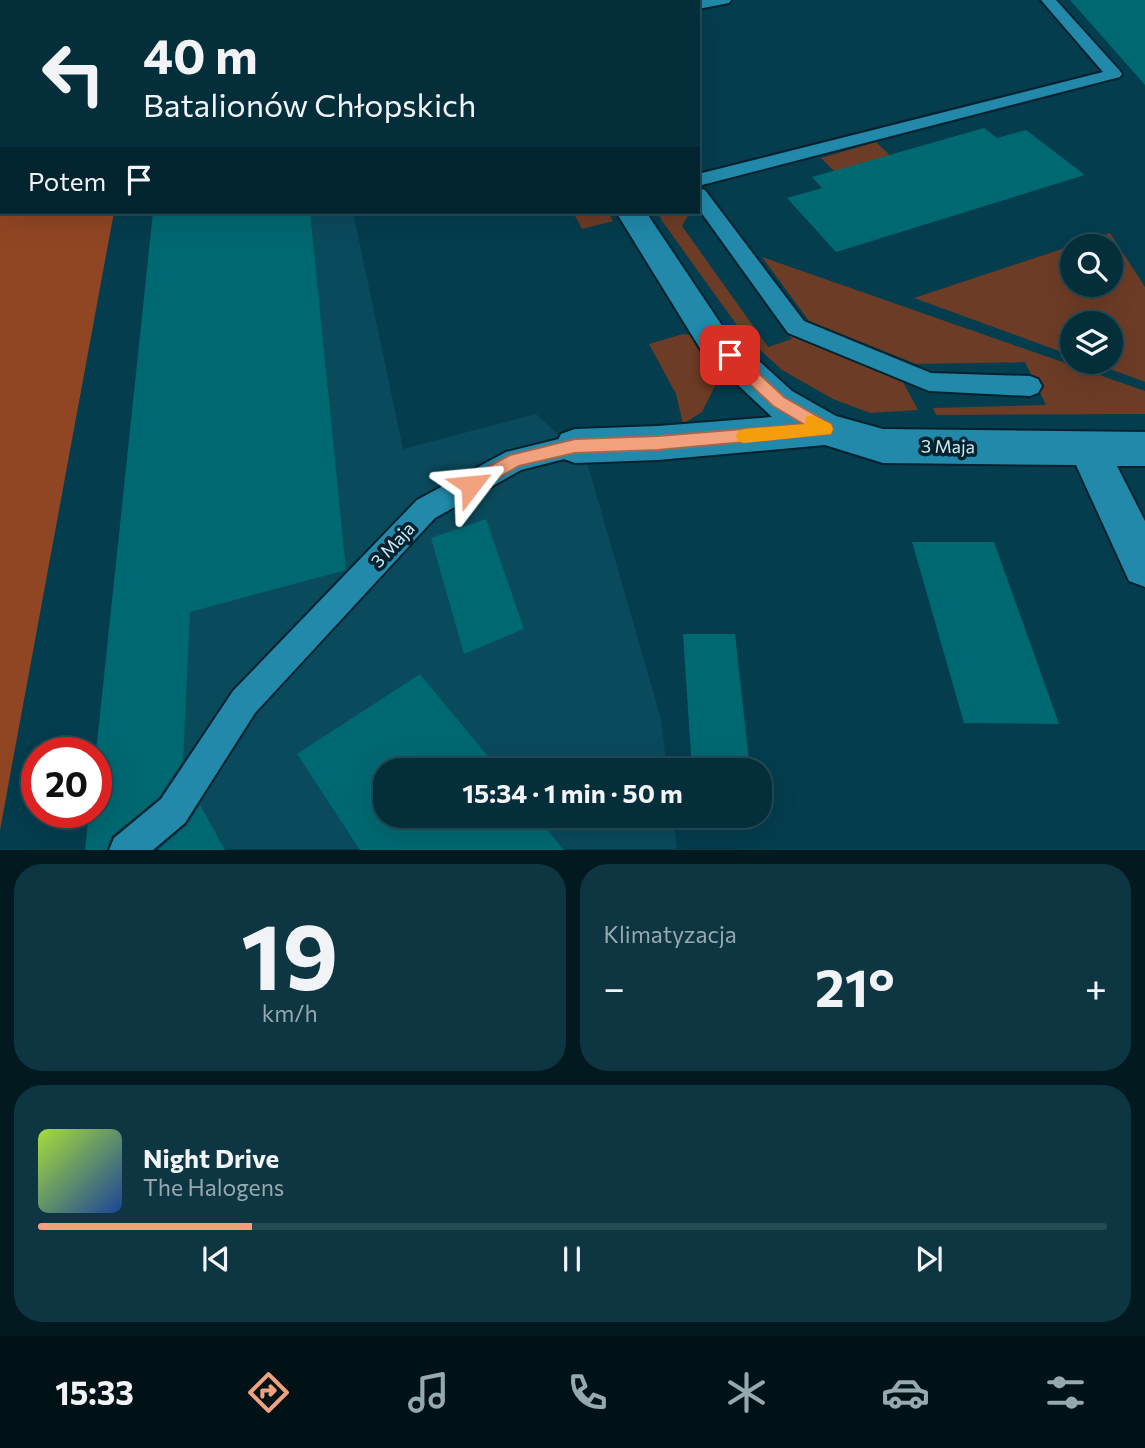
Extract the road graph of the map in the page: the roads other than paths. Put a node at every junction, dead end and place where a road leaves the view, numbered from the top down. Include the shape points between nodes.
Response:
1 (724, 0) edge
2 (1048, 0) edge
3 (700, 5) edge
4 (700, 179) edge
5 (700, 197) edge
6 (632, 214) edge
7 (1030, 386) dead end
8 (825, 429) junction
9 (575, 446) joint
10 (1088, 449) junction
11 (1145, 449) edge
12 (1145, 566) edge
13 (127, 849) edge

1 - 3 lane
2 - 4 lane via 1114,75
5 - 7 lane via 796,327 929,382
6 - 8 street via 713,340 779,402
8 - 9 street, 3 Maja
8 - 10 street, 3 Maja via 883,446
9 - 13 lane, 3 Maja via 515,460 426,509 244,702 173,811
10 - 11 street, 3 Maja
10 - 12 street

